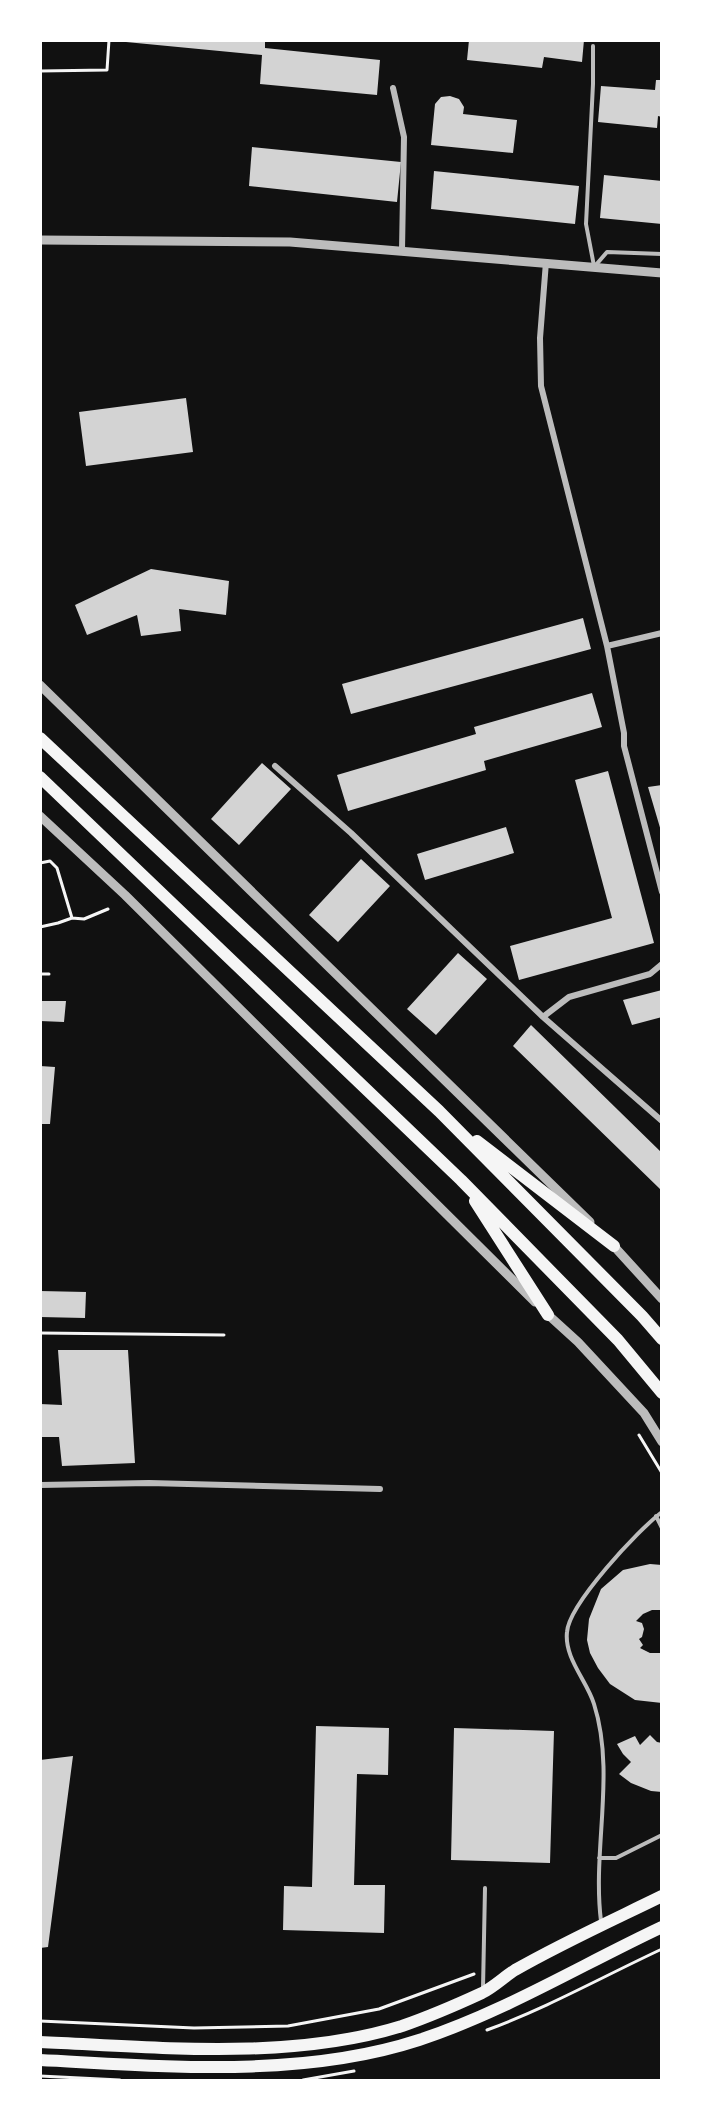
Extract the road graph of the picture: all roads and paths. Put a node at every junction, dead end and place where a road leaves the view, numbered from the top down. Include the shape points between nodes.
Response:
1 (109, 40) edge
2 (593, 46) dead end
3 (40, 71) edge
4 (393, 88) dead end
5 (40, 240) edge
6 (402, 250) junction
7 (662, 254) edge
8 (546, 262) junction
9 (595, 267) junction
10 (662, 273) edge
11 (662, 633) edge
12 (607, 646) junction
13 (40, 685) edge
14 (40, 738) edge
15 (275, 766) dead end
16 (40, 777) edge
17 (40, 816) edge
18 (54, 857) dead end
19 (50, 861) junction
20 (40, 863) edge
21 (662, 892) edge
22 (108, 909) dead end
23 (72, 918) junction
24 (40, 927) edge
25 (662, 964) edge
26 (40, 974) edge
27 (50, 974) dead end
28 (543, 1017) junction
29 (439, 1112) junction
30 (662, 1121) edge
31 (461, 1180) junction
32 (614, 1246) junction
33 (662, 1299) edge
34 (548, 1315) junction
35 (40, 1332) edge
36 (224, 1335) dead end
37 (662, 1339) edge
38 (662, 1393) edge
39 (639, 1435) dead end
40 (662, 1442) edge
41 (662, 1473) edge
42 (40, 1485) edge
43 (380, 1490) dead end
44 (662, 1512) edge
45 (656, 1516) junction
46 (662, 1528) edge
47 (662, 1835) edge
48 (599, 1858) junction
49 (485, 1888) dead end
50 (662, 1896) edge
51 (602, 1925) junction
52 (662, 1927) edge
53 (483, 1971) junction
54 (483, 1992) junction
55 (40, 2021) edge
56 (40, 2042) edge
57 (40, 2060) edge
58 (40, 2076) edge
59 (120, 2080) edge

1 - 3 path via 107,70
2 - 9 lane via 586,224
4 - 6 street via 404,137
5 - 6 street via 290,242
6 - 8 street
7 - 9 lane via 607,252
8 - 9 street
8 - 12 street via 541,386
9 - 10 street
11 - 12 street
12 - 21 street via 624,746
13 - 32 street
14 - 29 main road
15 - 28 street via 351,833
16 - 31 main road
17 - 34 street via 125,895
18 - 19 path
19 - 20 path
19 - 23 path via 57,868
22 - 23 path via 84,919
23 - 24 path
25 - 28 street via 650,974 569,997
26 - 27 path
28 - 30 street
29 - 32 main road
29 - 37 main road
31 - 34 main road
31 - 38 main road via 618,1340
32 - 33 street
34 - 40 street via 644,1413
35 - 36 path
39 - 41 path
42 - 43 street via 149,1483
44 - 45 lane
45 - 46 lane
45 - 48 lane via 615,1558 577,1606 567,1632 571,1655 594,1703 603,1751
47 - 48 lane via 616,1858
48 - 51 lane
49 - 53 lane
50 - 51 main road
51 - 54 main road via 514,1971
52 - 57 main road via 516,2001 419,2040 375,2051 246,2067
53 - 54 lane
53 - 55 path via 379,2008 288,2026 194,2028
54 - 56 main road via 404,2025 329,2041 240,2049
58 - 59 path

